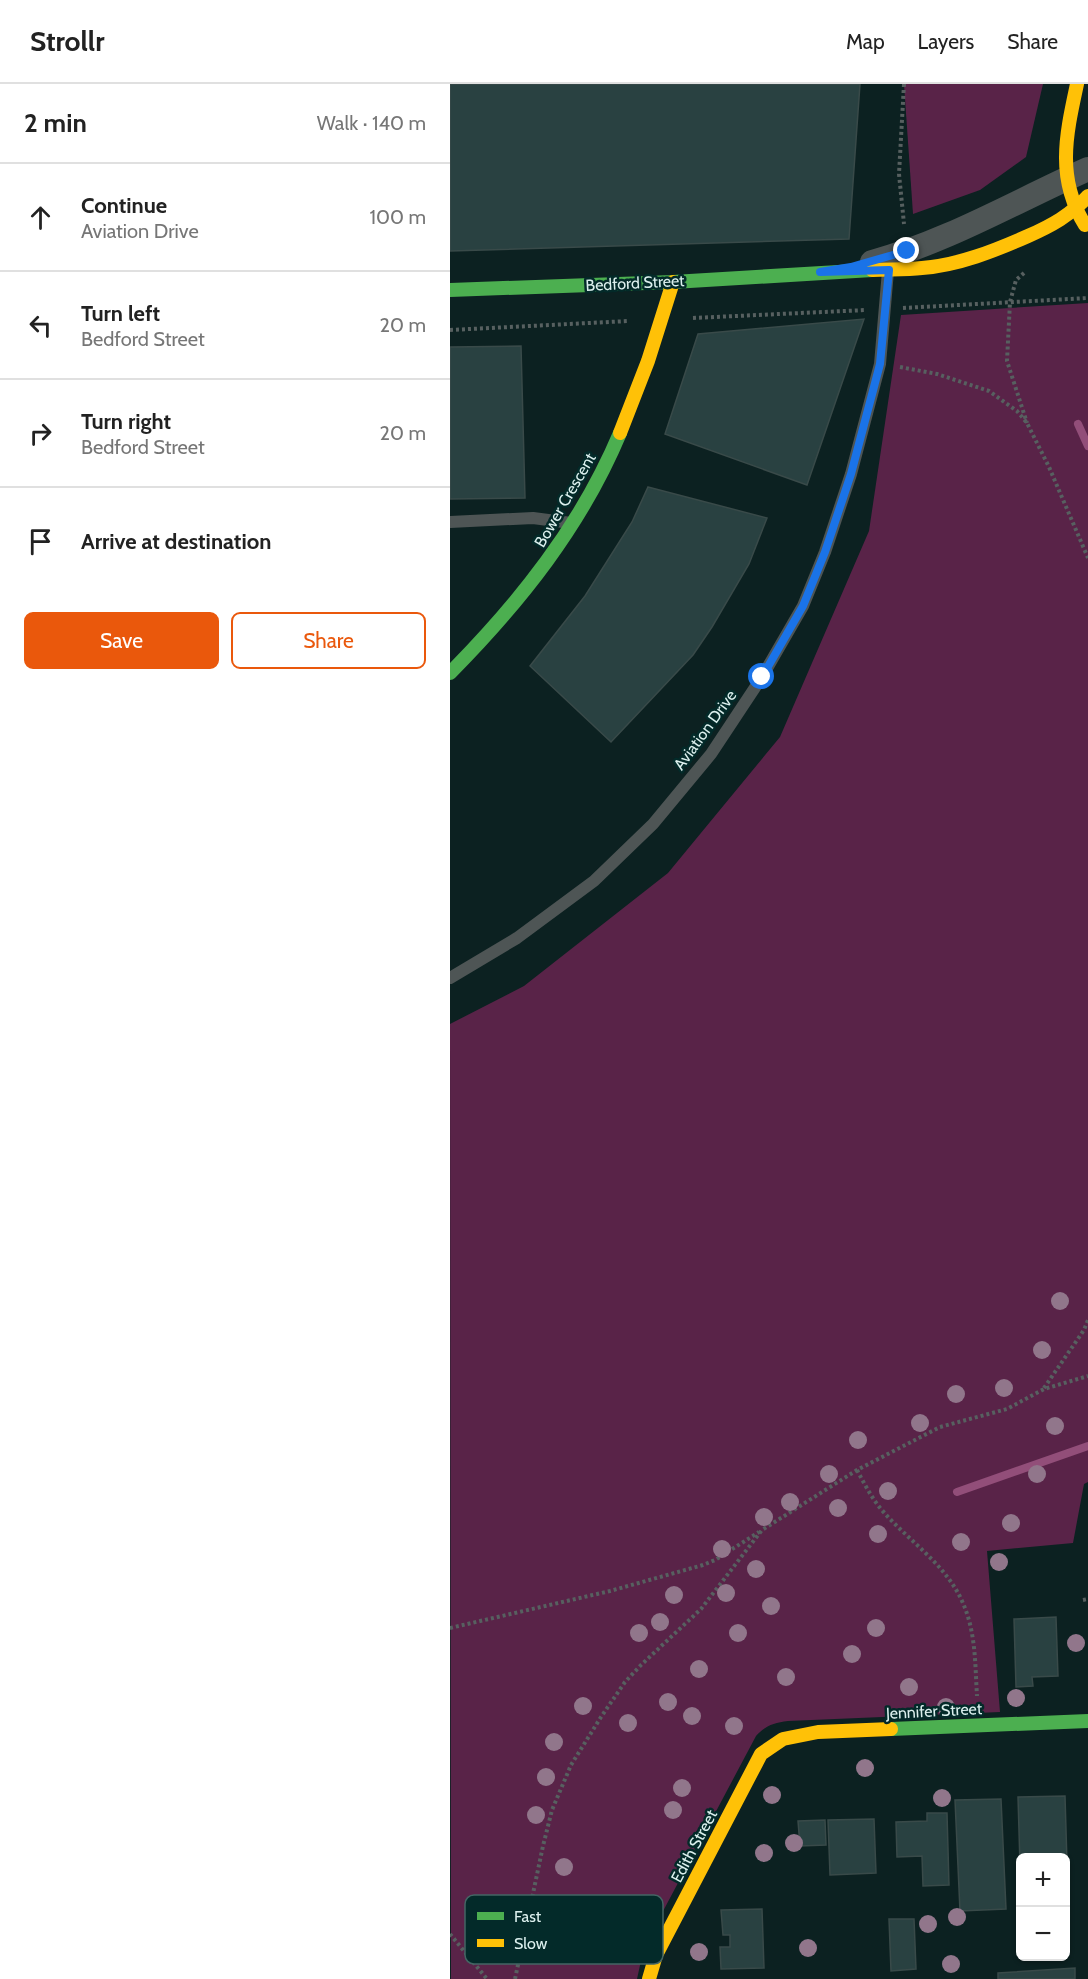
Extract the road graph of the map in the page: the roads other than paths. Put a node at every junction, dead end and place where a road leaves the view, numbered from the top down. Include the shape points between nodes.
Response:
1 (1077, 84) edge
2 (1088, 169) edge
3 (1066, 179) junction
4 (1088, 196) edge
5 (1075, 211) junction
6 (1088, 229) edge
7 (889, 270) junction
8 (820, 272) junction
9 (673, 282) junction
10 (450, 291) edge
11 (450, 522) edge
12 (573, 524) junction
13 (450, 673) edge
14 (450, 978) edge
15 (1088, 1721) edge
16 (783, 1739) joint
17 (663, 1942) edge
18 (653, 1964) edge
19 (649, 1979) edge

1 - 3 street via 1067,137
2 - 3 street, Bedford Street
3 - 5 street
3 - 8 street, Bedford Street via 964,229 907,251
4 - 5 street, Bedford Street
5 - 6 street
5 - 7 street, Bedford Street via 1044,229 971,259
7 - 8 street, Bedford Street
7 - 14 lane, Aviation Drive via 880,364 851,474 803,606 762,677 711,754 653,824 594,881 517,938
8 - 9 street, Bedford Street
9 - 10 street, Bedford Street
9 - 12 street, Bower Crescent via 663,320 611,454
11 - 12 lane via 533,518
12 - 13 street, Bower Crescent via 522,594
15 - 16 street, Jennifer Street via 818,1732
16 - 17 street, Edith Street via 761,1754
18 - 19 street, Edith Street

